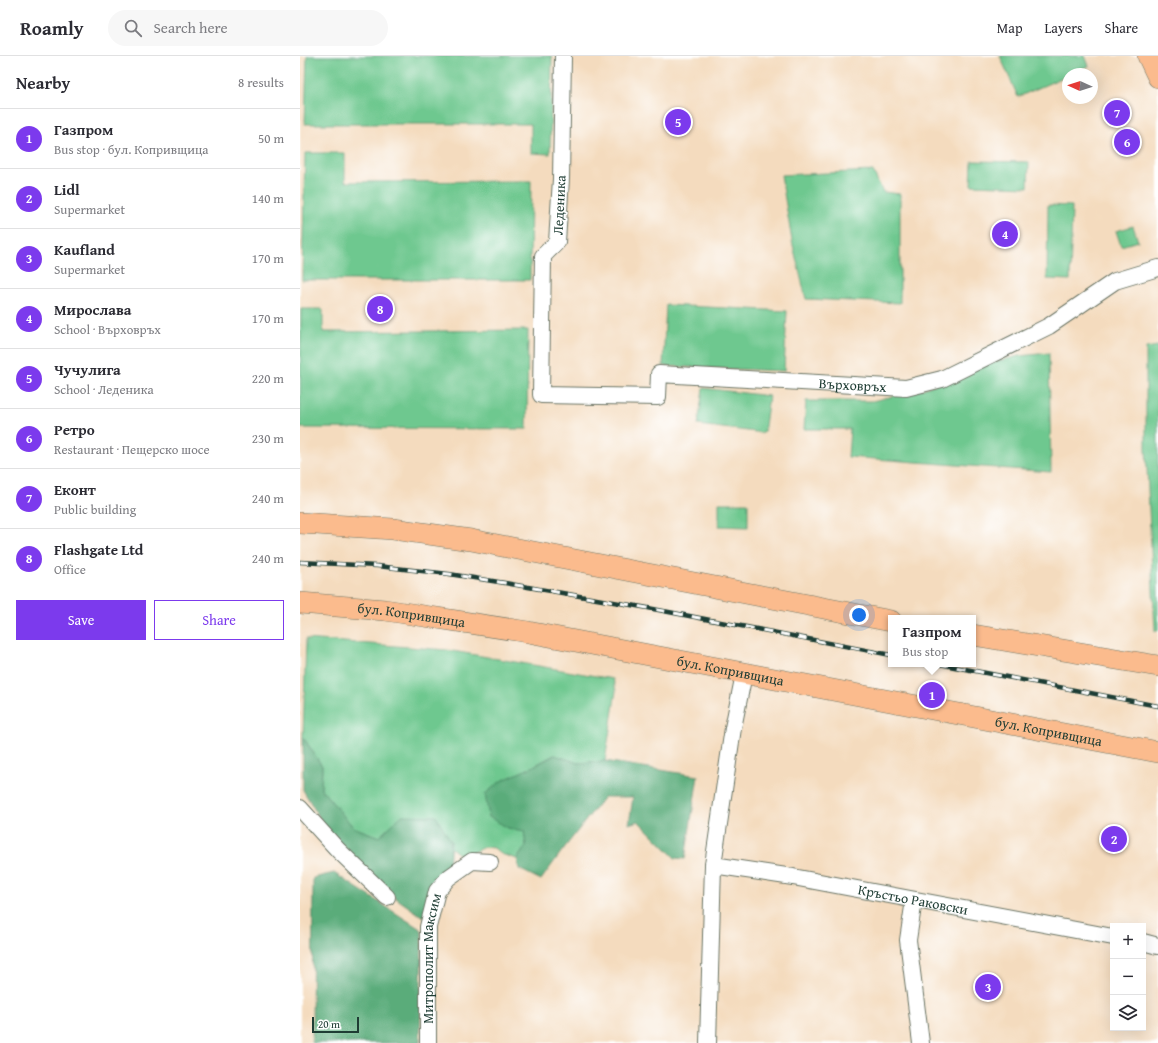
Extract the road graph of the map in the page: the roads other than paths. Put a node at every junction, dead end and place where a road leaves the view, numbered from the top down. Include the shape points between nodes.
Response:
1 (563, 56) edge
2 (1148, 56) edge
3 (1158, 75) edge
4 (1158, 268) edge
5 (541, 396) joint
6 (300, 523) edge
7 (300, 603) edge
8 (888, 620) edge
9 (976, 636) edge
10 (1158, 666) edge
11 (744, 674) junction
12 (1158, 752) edge
13 (300, 808) edge
14 (490, 862) dead end
15 (713, 865) junction
16 (387, 897) dead end
17 (914, 900) junction
18 (1110, 936) edge
19 (1146, 943) edge
20 (1158, 946) edge
21 (428, 1043) edge
22 (436, 1043) edge
23 (708, 1043) edge
24 (921, 1043) edge

1 - 5 street, Леденика via 557,242 543,256
2 - 3 main road
4 - 5 street, Върховръх via 1115,281 1049,326 942,379 906,388 659,374 658,397
6 - 8 main road via 393,529 471,540
7 - 11 main road, бул. Копривщица via 445,618
9 - 10 main road
11 - 12 main road, бул. Копривщица
11 - 15 street via 733,728
13 - 16 street via 338,850
14 - 21 street, Митрополит Максим via 472,861 448,878 437,891 428,927
15 - 17 street, Кръстьо Раковски
15 - 23 street
17 - 18 street, Кръстьо Раковски
17 - 24 street via 908,940
19 - 20 street
21 - 22 street

